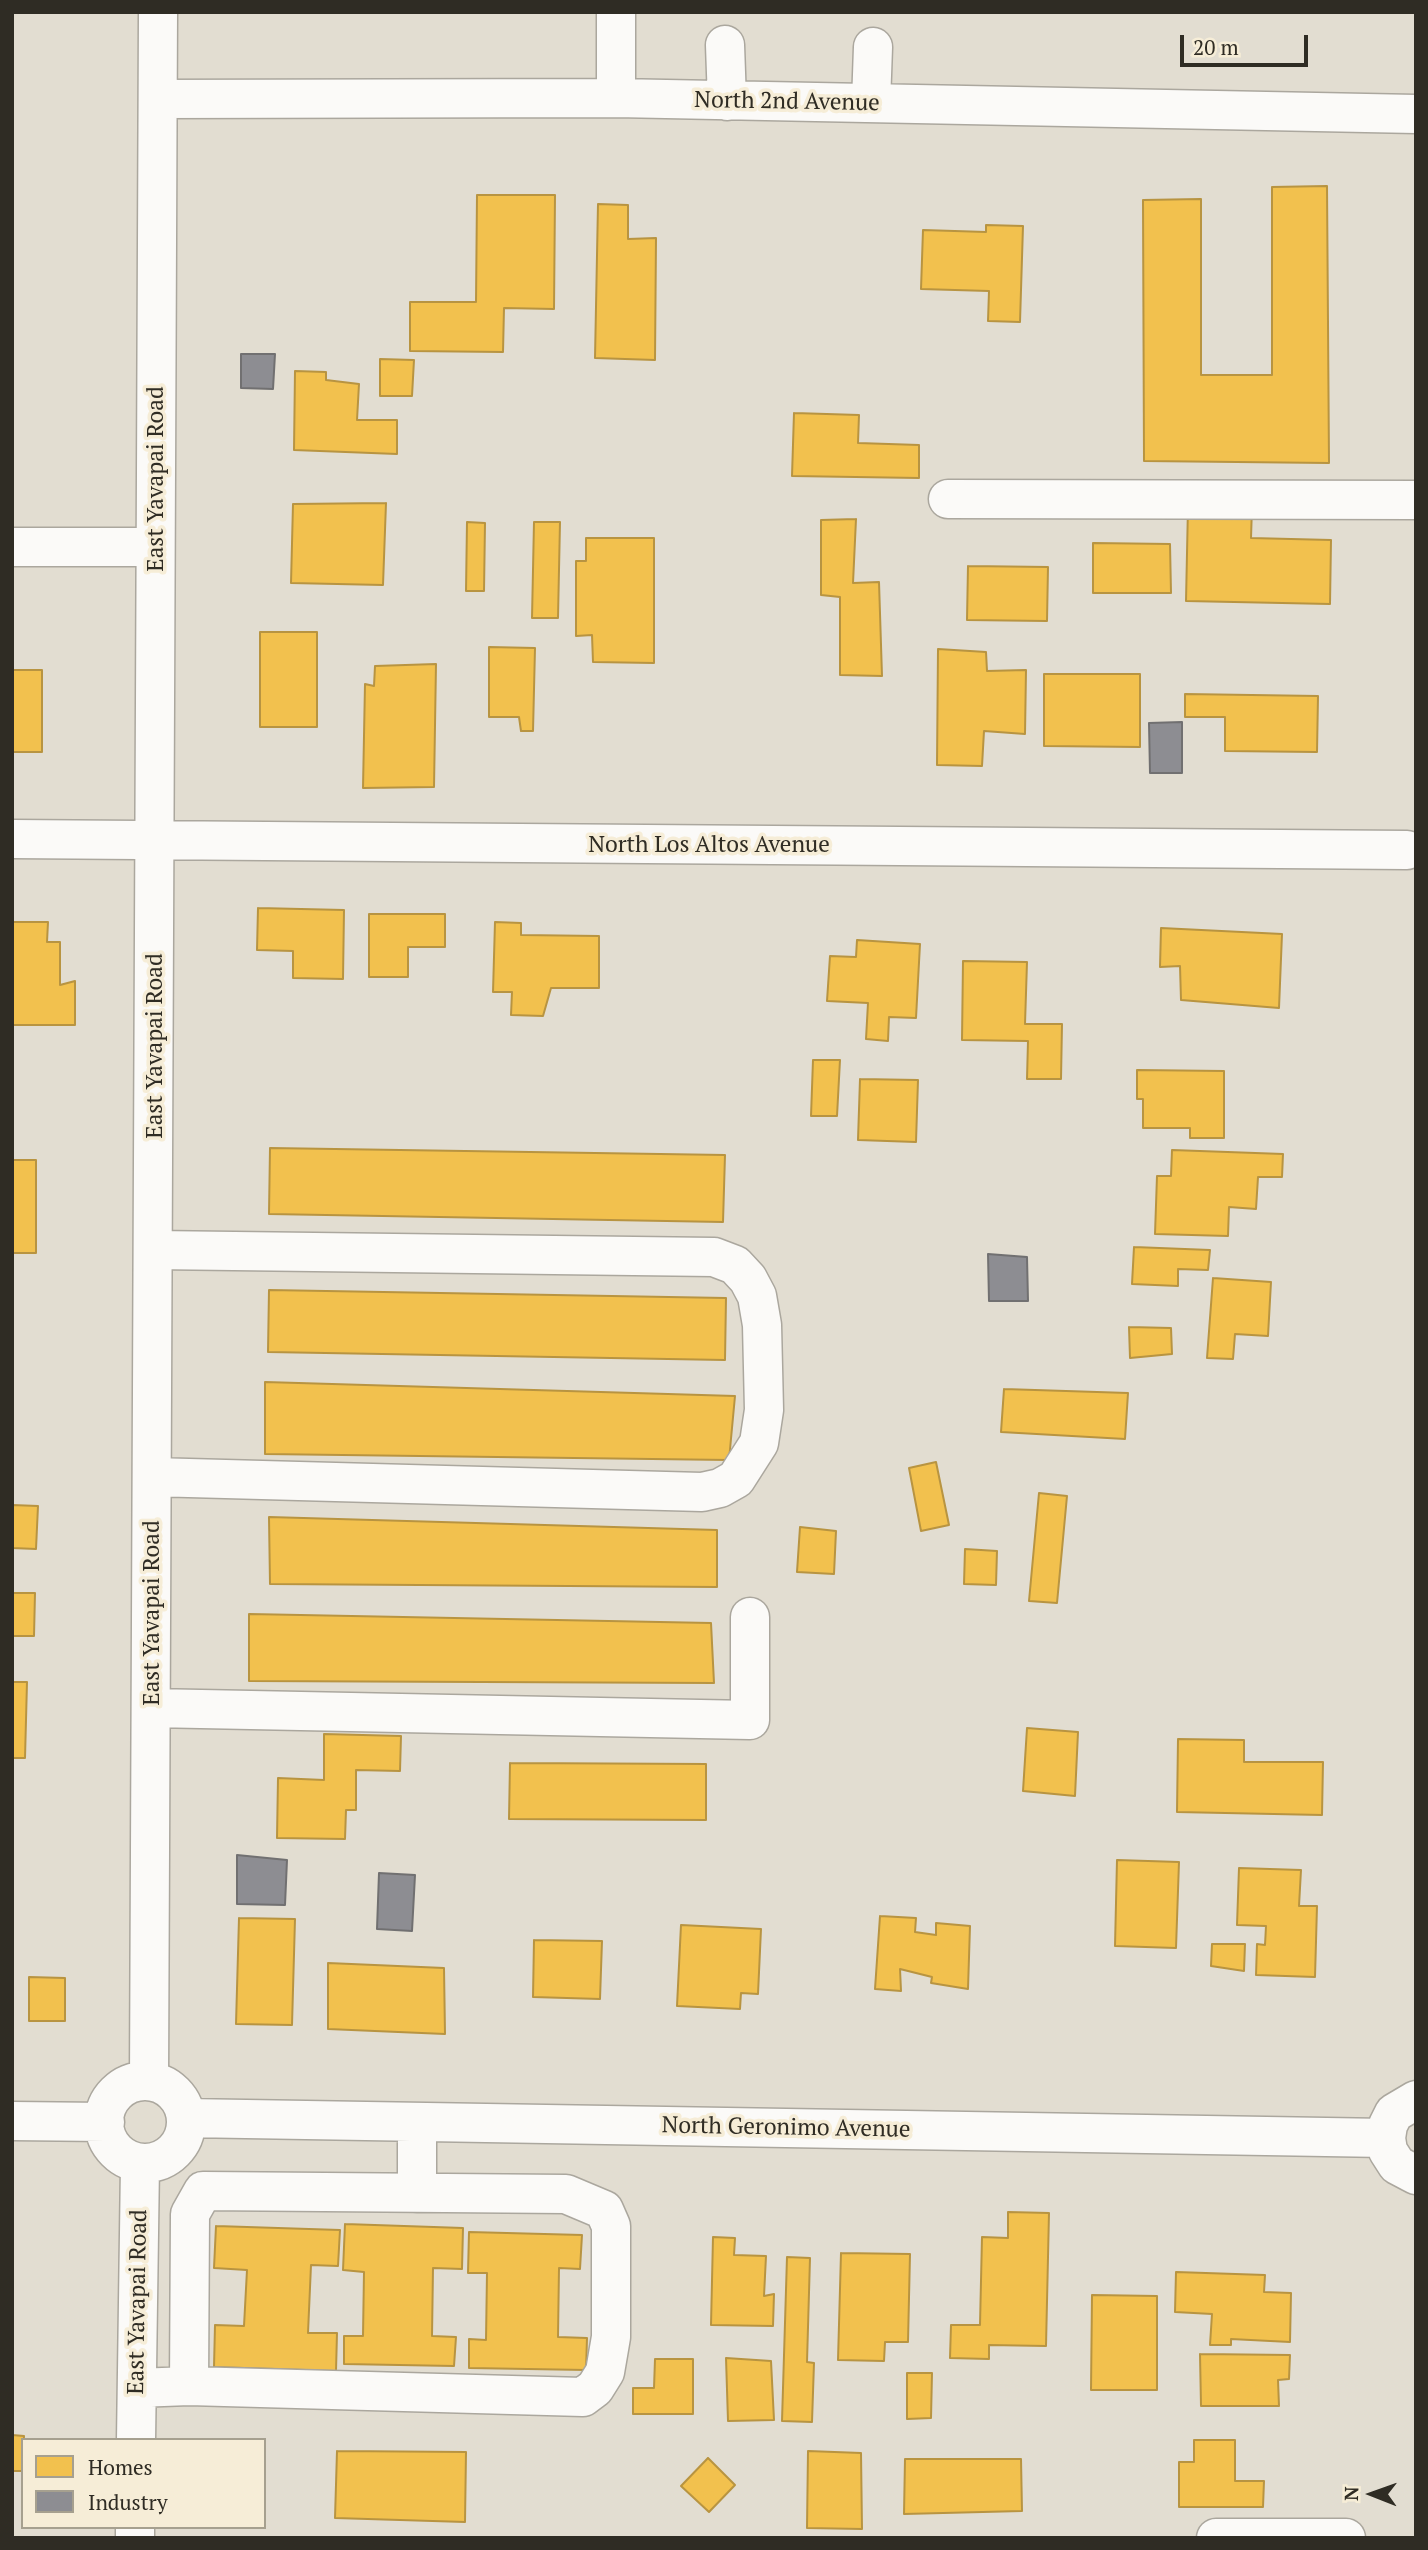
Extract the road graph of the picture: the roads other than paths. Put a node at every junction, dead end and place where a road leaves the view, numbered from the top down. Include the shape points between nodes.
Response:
1 (158, 12) edge
2 (616, 12) edge
3 (726, 45) dead end
4 (873, 47) dead end
5 (616, 98) junction
6 (158, 99) junction
7 (727, 101) junction
8 (871, 103) junction
9 (1416, 114) edge
10 (948, 499) dead end
11 (1416, 500) edge
12 (12, 547) edge
13 (155, 548) junction
14 (12, 839) edge
15 (156, 842) junction
16 (1413, 849) edge
17 (154, 1250) junction
18 (152, 1477) junction
19 (750, 1617) dead end
20 (151, 1707) junction
21 (149, 2081) junction
22 (1416, 2100) edge
23 (186, 2118) junction
24 (12, 2121) edge
25 (105, 2122) junction
26 (417, 2122) junction
27 (1386, 2138) junction
28 (140, 2164) junction
29 (1416, 2175) edge
30 (417, 2193) junction
31 (189, 2386) junction
32 (137, 2388) junction
33 (136, 2438) edge
34 (1216, 2538) edge
35 (1346, 2538) edge

1 - 6 street, East Yavapai Road
2 - 5 street
3 - 7 street
4 - 8 street
5 - 6 street, North 2nd Avenue
5 - 7 street, North 2nd Avenue
6 - 13 street, East Yavapai Road
7 - 8 street, North 2nd Avenue
8 - 9 street, North 2nd Avenue
10 - 11 street
12 - 13 street
13 - 15 street, East Yavapai Road
14 - 15 street, North Los Altos Avenue
15 - 16 street, North Los Altos Avenue
15 - 17 street, East Yavapai Road
17 - 18 street, East Yavapai Road
17 - 18 street via 714,1257 735,1265 757,1296 764,1410 759,1443 736,1479 702,1492
18 - 20 street, East Yavapai Road
19 - 20 street via 750,1720
20 - 21 street, East Yavapai Road
21 - 23 street via 175,2093
21 - 25 street via 119,2090 109,2103
22 - 27 street via 1394,2113
23 - 26 street, North Geronimo Avenue
23 - 28 street via 180,2146 166,2158
24 - 25 street
25 - 28 street via 114,2149
26 - 27 street, North Geronimo Avenue
26 - 30 street
27 - 29 street via 1397,2165
28 - 32 street, East Yavapai Road
30 - 31 street via 203,2190 190,2214
30 - 31 street via 566,2194 604,2210 611,2226 611,2337 606,2372 595,2388 583,2397
31 - 32 street
32 - 33 street, East Yavapai Road
34 - 35 street

